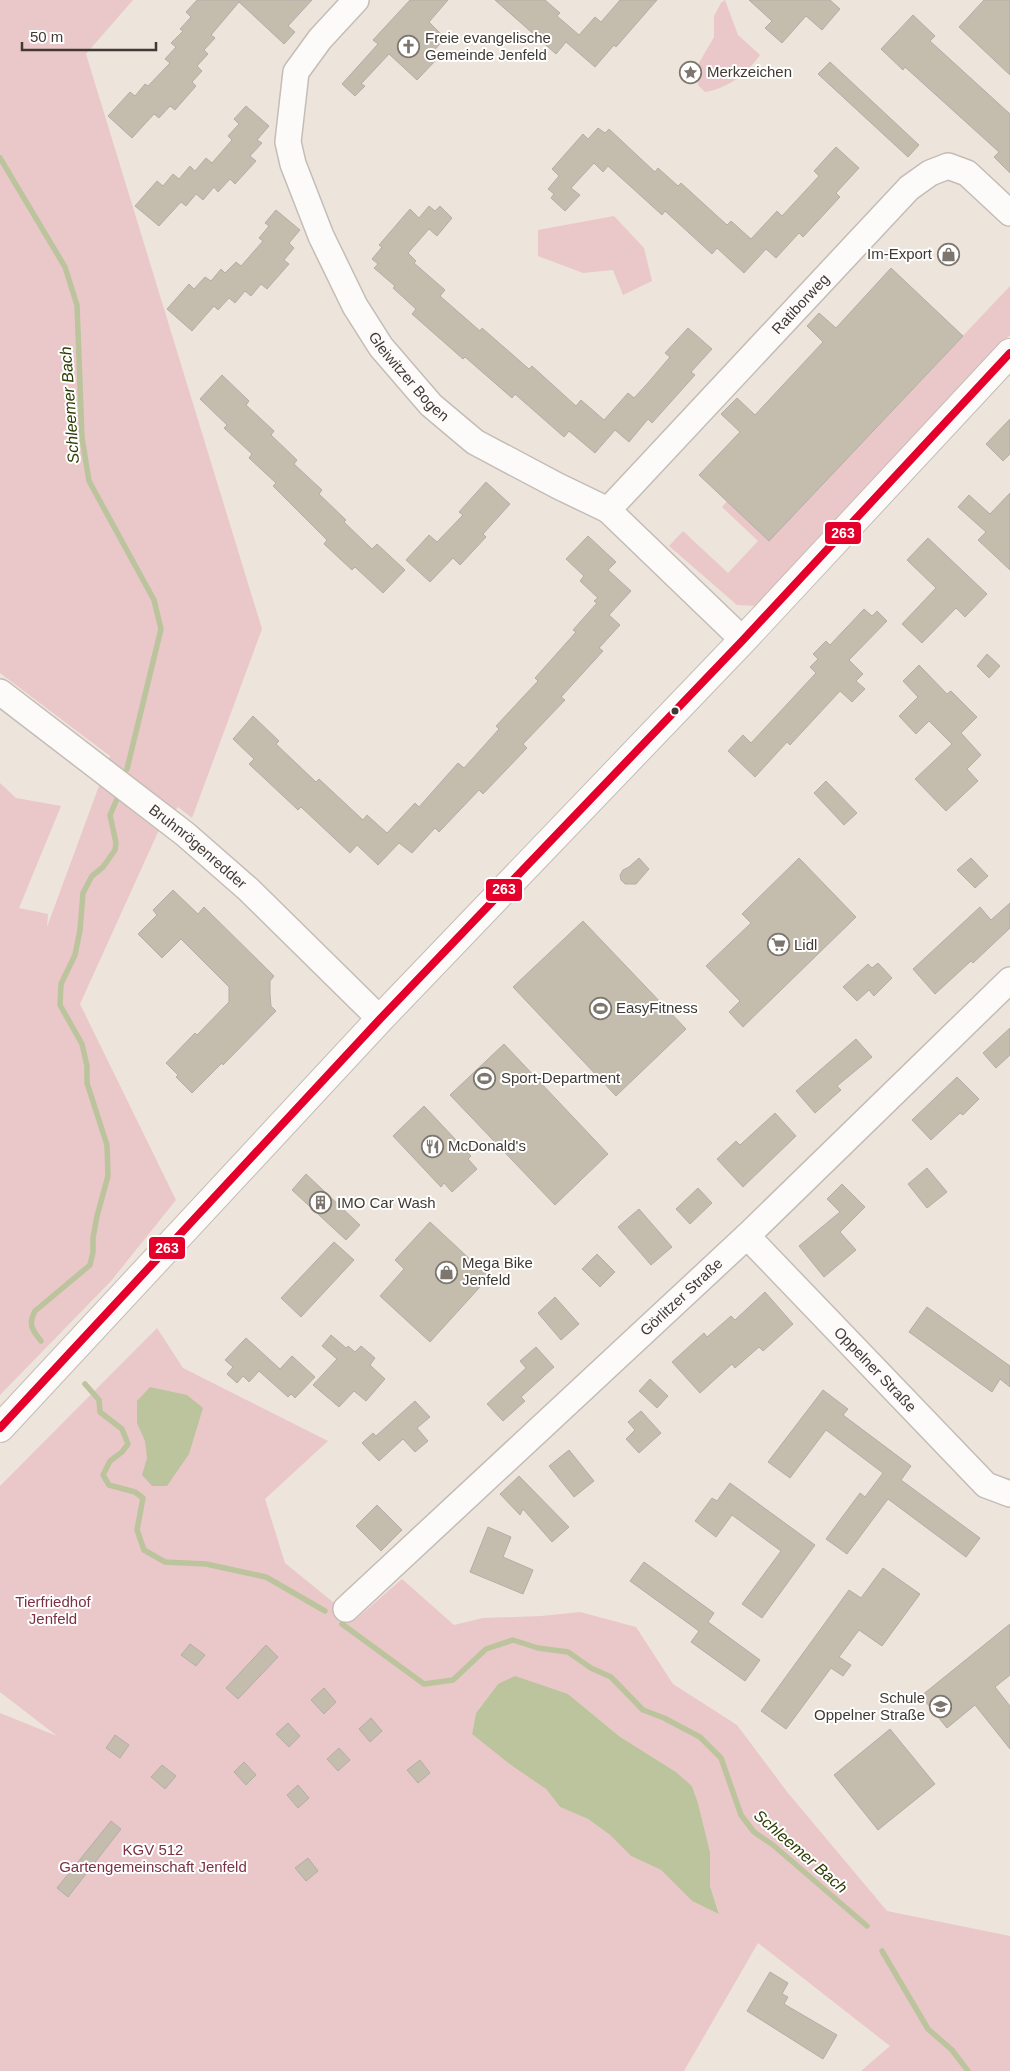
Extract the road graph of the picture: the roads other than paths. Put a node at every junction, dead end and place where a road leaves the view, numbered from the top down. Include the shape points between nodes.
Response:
1 (356, 0) edge
2 (1010, 212) edge
3 (1010, 353) edge
4 (608, 510) junction
5 (743, 640) junction
6 (0, 692) edge
7 (1010, 980) edge
8 (380, 1019) junction
9 (747, 1236) junction
10 (0, 1428) edge
11 (1010, 1494) edge
12 (346, 1609) dead end

1 - 4 street, Gleiwitzer Bogen via 320,39 296,72 288,142 293,164 333,264 381,347 431,405 475,442
2 - 4 street, Ratiborweg via 967,173 948,166 930,173 902,196
3 - 5 main road
4 - 5 street, Gleiwitzer Bogen
5 - 8 main road
6 - 8 street, Bruhnrögenredder via 185,834 248,889
7 - 9 street, Görlitzer Straße
8 - 10 main road
9 - 11 street, Oppelner Straße via 986,1485
9 - 12 street, Görlitzer Straße

